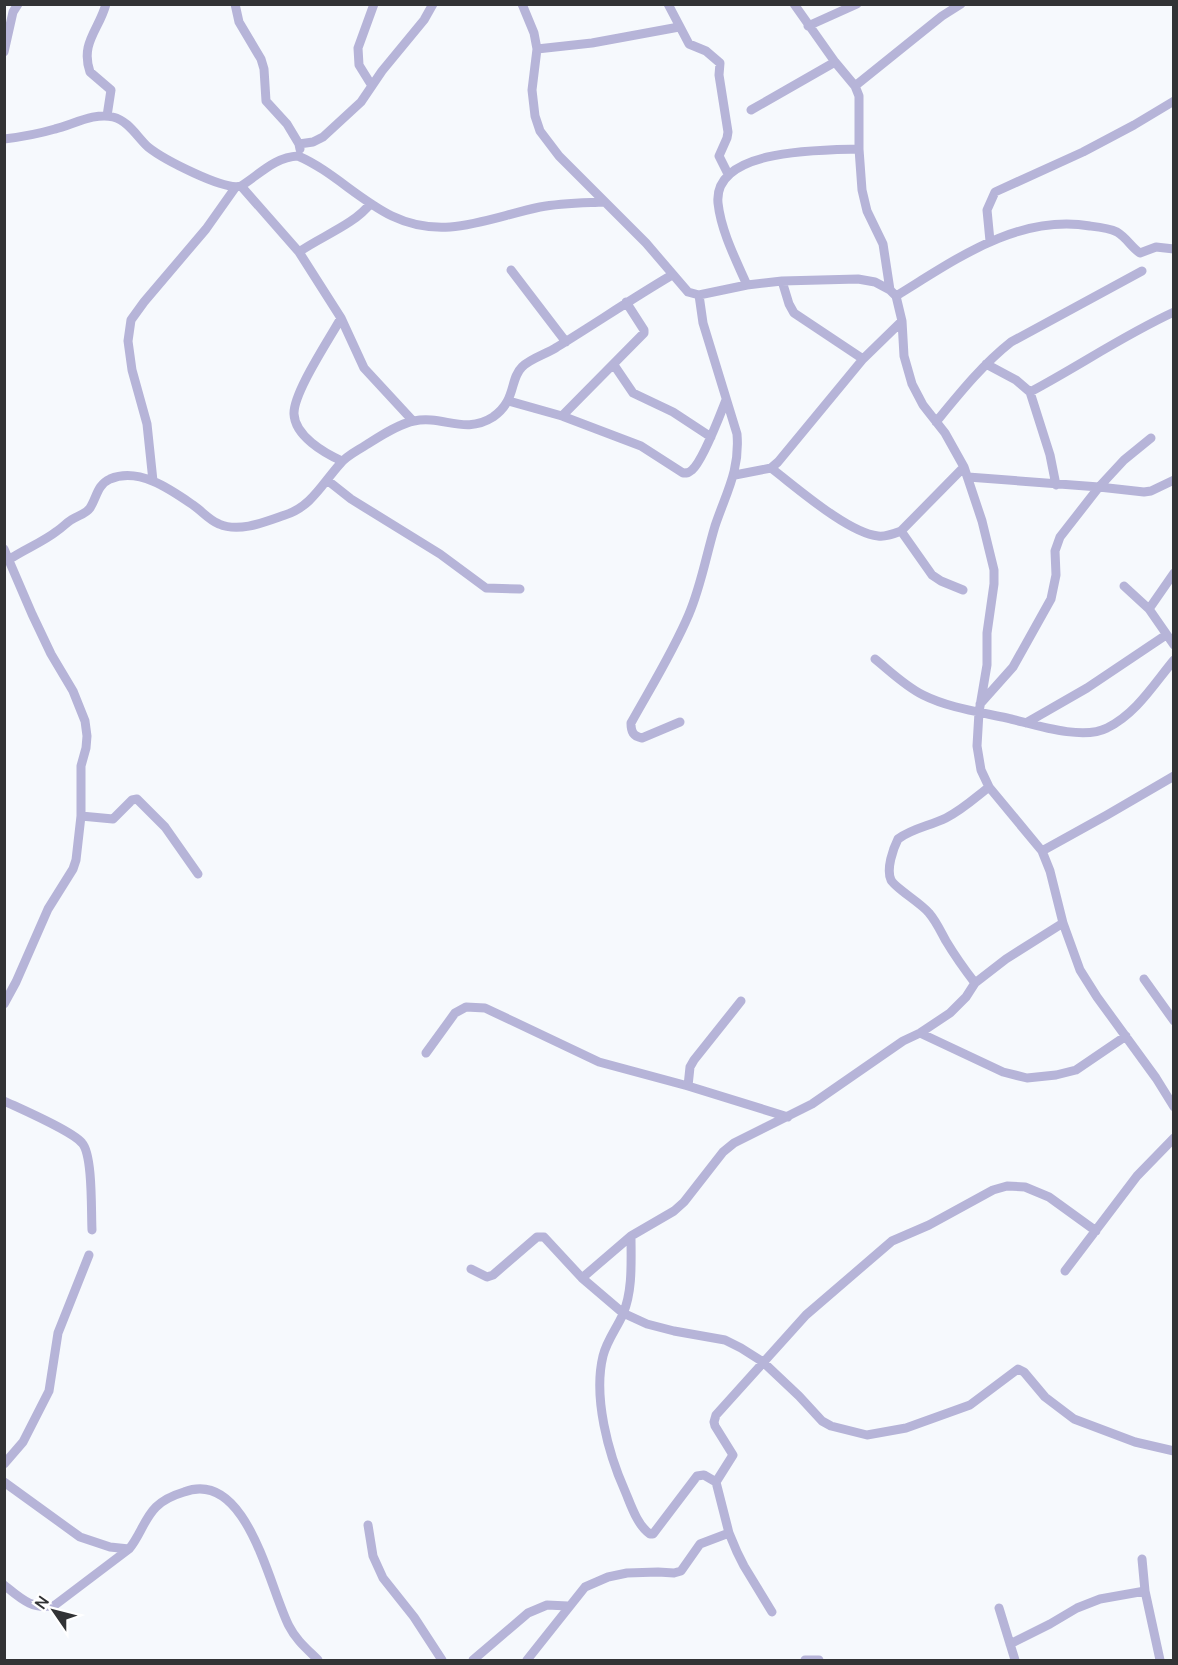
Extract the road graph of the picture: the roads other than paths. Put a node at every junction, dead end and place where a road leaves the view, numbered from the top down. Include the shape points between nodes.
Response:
1 (18, 4) edge
2 (106, 4) edge
3 (235, 4) edge
4 (374, 4) edge
5 (433, 4) edge
6 (522, 4) edge
7 (668, 4) edge
8 (794, 4) edge
9 (857, 4) edge
10 (961, 4) edge
11 (808, 26) junction
12 (679, 27) junction
13 (537, 49) junction
14 (4, 52) edge
15 (835, 62) junction
16 (372, 86) junction
17 (855, 86) junction
18 (1173, 101) edge
19 (751, 110) dead end
20 (107, 116) junction
21 (4, 139) edge
22 (299, 144) junction
23 (859, 148) junction
24 (298, 156) junction
25 (728, 174) junction
26 (238, 187) junction
27 (604, 202) junction
28 (370, 204) junction
29 (990, 241) junction
30 (1173, 249) edge
31 (299, 252) junction
32 (511, 270) dead end
33 (1143, 271) dead end
34 (672, 274) junction
35 (782, 281) junction
36 (747, 285) junction
37 (893, 293) junction
38 (699, 295) junction
39 (626, 302) junction
40 (1173, 312) edge
41 (341, 318) junction
42 (902, 321) junction
43 (567, 342) junction
44 (863, 359) junction
45 (986, 364) junction
46 (614, 365) junction
47 (1030, 392) junction
48 (726, 400) junction
49 (509, 401) junction
50 (562, 416) junction
51 (413, 421) junction
52 (936, 422) junction
53 (711, 437) junction
54 (1151, 438) dead end
55 (342, 461) junction
56 (964, 467) junction
57 (771, 468) junction
58 (735, 475) junction
59 (968, 477) junction
60 (327, 480) junction
61 (1173, 480) edge
62 (153, 481) junction
63 (1056, 485) junction
64 (1099, 487) junction
65 (901, 531) junction
66 (4, 549) edge
67 (10, 559) junction
68 (1173, 573) edge
69 (1124, 586) dead end
70 (520, 589) dead end
71 (963, 590) dead end
72 (1149, 609) junction
73 (1166, 635) junction
74 (1173, 645) edge
75 (875, 659) dead end
76 (1173, 660) edge
77 (1166, 669) junction
78 (1173, 677) edge
79 (979, 708) junction
80 (680, 722) dead end
81 (1026, 723) junction
82 (1173, 776) edge
83 (989, 787) junction
84 (81, 816) junction
85 (1042, 851) junction
86 (198, 874) dead end
87 (1063, 923) junction
88 (1144, 979) dead end
89 (975, 983) junction
90 (741, 1000) dead end
91 (4, 1004) edge
92 (1173, 1021) edge
93 (920, 1033) junction
94 (1126, 1036) junction
95 (426, 1053) dead end
96 (688, 1086) junction
97 (4, 1101) edge
98 (1173, 1107) edge
99 (788, 1117) junction
100 (1173, 1138) edge
101 (92, 1230) dead end
102 (1096, 1231) junction
103 (631, 1236) junction
104 (89, 1255) dead end
105 (471, 1269) dead end
106 (1065, 1271) dead end
107 (582, 1278) junction
108 (623, 1313) junction
109 (763, 1362) junction
110 (1173, 1451) edge
111 (4, 1464) edge
112 (4, 1482) edge
113 (716, 1482) junction
114 (368, 1525) dead end
115 (729, 1533) junction
116 (129, 1549) junction
117 (1142, 1559) dead end
118 (4, 1585) edge
119 (1145, 1591) junction
120 (568, 1606) junction
121 (999, 1608) dead end
122 (772, 1612) dead end
123 (1010, 1644) junction
124 (318, 1660) edge
125 (442, 1660) edge
126 (473, 1660) edge
127 (527, 1660) edge
128 (805, 1660) edge
129 (819, 1660) edge
130 (1015, 1660) edge
131 (1160, 1660) edge

1 - 14 street
2 - 20 street via 86,54 90,72 111,90
3 - 22 street via 243,30 261,59 267,101
4 - 16 street via 358,48 359,65
5 - 16 street
6 - 13 street
7 - 12 street
8 - 11 street
9 - 11 street
10 - 17 street
11 - 15 street
12 - 13 street
12 - 25 street via 689,45 706,51 720,63 728,132 719,156
13 - 27 street via 532,90 540,131
15 - 17 street
15 - 19 street
16 - 22 street via 361,102 323,137
17 - 23 street via 861,106
18 - 29 street via 1083,152 995,192 987,210
20 - 21 street
20 - 26 street via 123,121 149,147 180,167
22 - 24 street
23 - 25 street via 773,156 737,167
23 - 37 street via 864,201 883,244
24 - 26 street via 277,161
24 - 28 street
25 - 36 street via 722,181 718,202
26 - 31 street
26 - 62 street via 131,320 128,341 147,424
27 - 28 street via 542,207 459,227 405,222
27 - 34 street
28 - 31 street via 340,228
29 - 30 street via 1057,223 1105,228 1129,240 1140,253 1156,247
29 - 37 street
31 - 41 street
32 - 43 street
33 - 45 street via 1011,342
34 - 38 street via 688,292
34 - 39 street
35 - 36 street
35 - 37 street via 858,279 875,282
35 - 44 street via 794,313
36 - 38 street
37 - 42 street
38 - 48 street via 703,323
39 - 43 street
39 - 46 street via 645,330
40 - 47 street
41 - 51 street via 364,368
41 - 55 street via 304,383 294,412 308,438 325,454
42 - 44 street
42 - 52 street via 904,356 912,384
43 - 49 street via 520,369
44 - 57 street
45 - 47 street
45 - 52 street
46 - 50 street
46 - 53 street via 633,393
47 - 63 street
48 - 53 street
48 - 58 street via 737,434
49 - 50 street
49 - 51 street via 494,416 478,424
50 - 53 street via 640,446 683,473 694,468
51 - 55 street
52 - 56 street
54 - 64 street
55 - 60 street
56 - 59 street
56 - 65 street
57 - 58 street
57 - 65 street via 850,526 880,536
58 - 80 street via 689,614 631,723 631,730 642,738
59 - 63 street
59 - 79 street via 994,570 987,664
60 - 62 street via 301,508 239,527 219,524
60 - 70 street via 486,588
61 - 64 street via 1144,492
62 - 67 street via 133,476 108,480 97,490 85,512
63 - 64 street
64 - 79 street via 1060,537 1051,599 1019,657
65 - 71 street via 932,575
66 - 67 street
67 - 84 street via 32,614 85,721
68 - 72 street
69 - 72 street
72 - 73 street
73 - 74 street
73 - 81 street
75 - 79 street via 921,694
76 - 77 street
77 - 78 street
77 - 81 street via 1126,715 1105,729 1063,731
79 - 81 street
79 - 83 street via 978,758
82 - 85 street
83 - 85 street
83 - 89 street via 945,818 898,839 890,874 895,885 930,914
84 - 86 street via 113,819 137,799 165,827
84 - 91 street via 73,869 48,909
85 - 87 street
87 - 89 street
87 - 94 street via 1080,970
88 - 92 street
89 - 93 street via 950,1013
90 - 96 street via 694,1060
93 - 94 street via 1003,1072 1026,1078 1076,1070
93 - 99 street
94 - 98 street
95 - 96 street via 455,1013 466,1006 485,1008 589,1058
96 - 99 street
97 - 101 street via 83,1143 88,1154
99 - 103 street via 734,1143 684,1202
100 - 102 street via 1137,1176
102 - 106 street
102 - 109 street via 1049,1197 1025,1187 993,1190 892,1241 806,1315
103 - 107 street
103 - 108 street via 630,1284
104 - 111 street via 58,1333 49,1391 23,1442
105 - 107 street via 487,1277 493,1275 540,1236
107 - 108 street
108 - 109 street via 665,1329 725,1340
108 - 113 street via 603,1358 601,1404 618,1475 642,1527 653,1534 697,1476 704,1475
109 - 110 street via 822,1422 867,1435 906,1428 970,1405 1018,1369 1074,1419 1135,1442
109 - 113 street via 714,1419 733,1455
112 - 116 street via 80,1537
113 - 115 street
114 - 125 street via 373,1556 383,1578
115 - 120 street via 700,1545 681,1571 608,1577 585,1587
115 - 122 street
116 - 118 street via 46,1608 28,1604
116 - 124 street via 150,1514 163,1501 199,1487 219,1493 248,1526 296,1639
117 - 119 street
119 - 123 street via 1100,1599 1077,1608
119 - 131 street
120 - 126 street via 547,1605 528,1613
120 - 127 street
121 - 123 street
123 - 130 street
128 - 129 street

